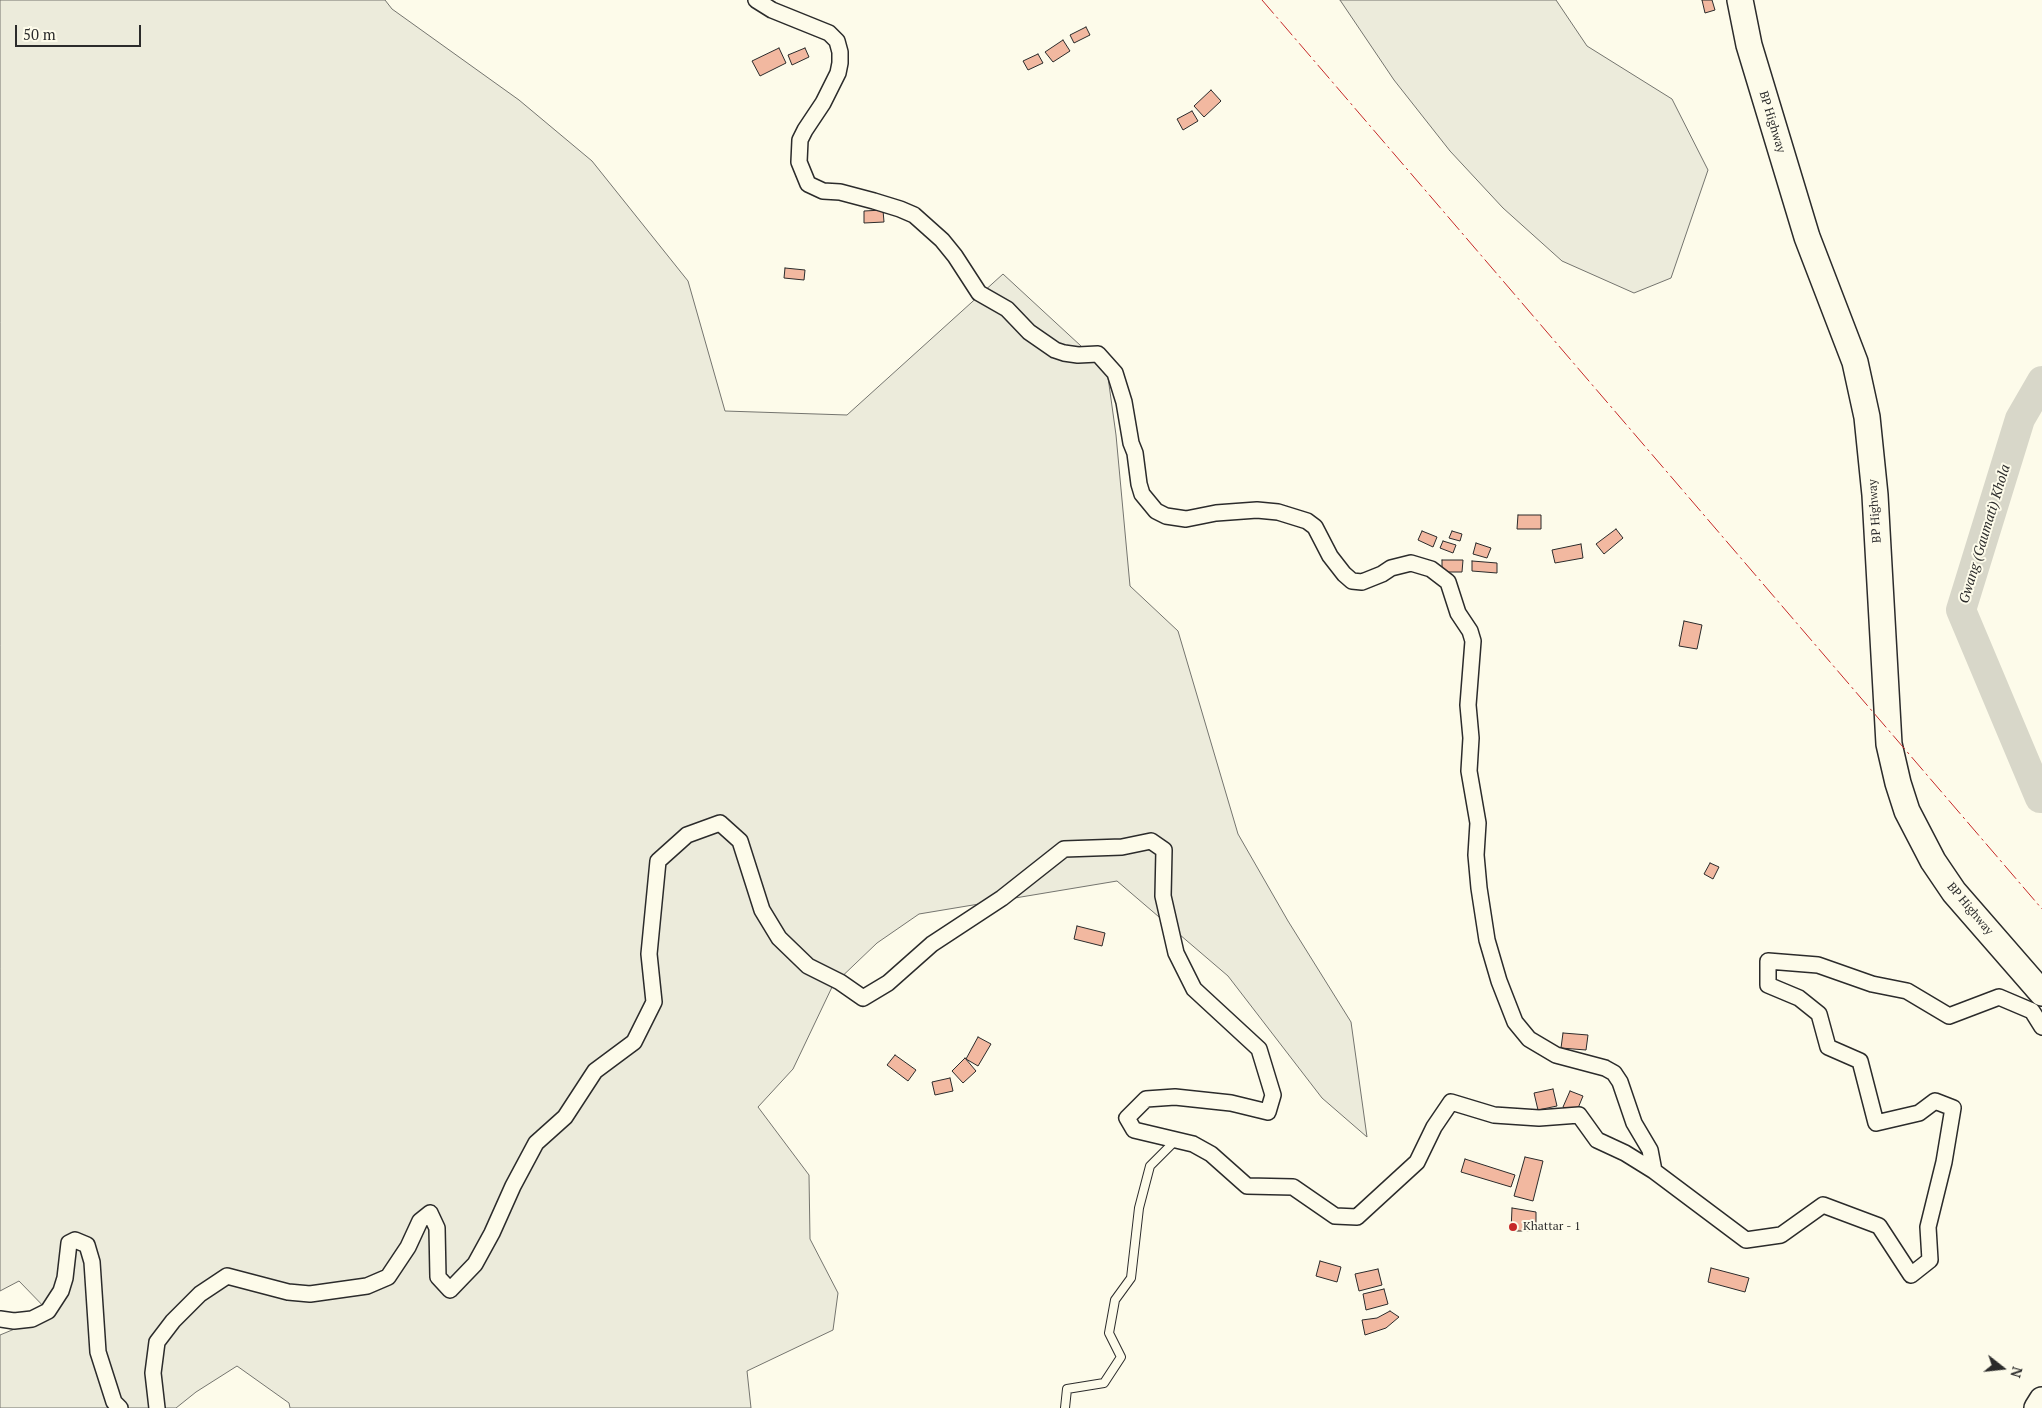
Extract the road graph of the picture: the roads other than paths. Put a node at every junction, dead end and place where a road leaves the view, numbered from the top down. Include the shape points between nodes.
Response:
1 (756, 0) edge
2 (1740, 0) edge
3 (2042, 993) edge
4 (2042, 1027) edge
5 (1176, 1140) junction
6 (1654, 1171) junction
7 (0, 1319) edge
8 (2042, 1400) edge
9 (120, 1408) edge
10 (157, 1408) edge
11 (1065, 1408) edge
12 (2038, 1408) edge

1 - 6 street via 772,10 829,33 837,41 838,73 800,140 799,162 808,184 823,191 840,192 914,215 942,240 979,293 1007,309 1030,332 1064,353 1098,354 1115,373 1135,453 1138,484 1156,511 1186,519 1216,512 1278,512 1307,521 1315,527 1330,556 1352,580 1362,582 1391,568 1411,563 1431,569 1448,582 1458,613 1473,641 1468,706 1471,738 1469,771 1478,823 1479,888 1487,940 1497,976 1516,1022 1528,1038 1556,1055 1614,1073 1634,1123 1650,1150
2 - 3 highway, BP Highway via 1749,46 1807,237 1855,362 1867,417 1876,495 1888,744 1898,783 1907,810 1954,892
4 - 6 street via 2032,1011 2000,997 1950,1016 1907,991 1872,984 1818,965 1768,961 1768,986 1799,998 1819,1014 1828,1047 1860,1061 1876,1123 1919,1113 1934,1101 1954,1108 1928,1227 1930,1260 1911,1275 1878,1226 1823,1205 1782,1235 1746,1240
5 - 6 street via 1193,1144 1211,1154 1247,1186 1293,1187 1335,1216 1357,1217 1417,1162 1451,1102 1494,1115 1539,1118 1579,1115 1597,1140
5 - 10 street via 1134,1130 1127,1118 1146,1099 1175,1097 1231,1103 1268,1112 1273,1095 1259,1050 1194,989 1176,953 1163,896 1164,850 1151,841 1122,847 1064,849 1002,898 932,944 888,983 864,998 808,966 779,938 762,910 740,841 720,823 687,835 658,861 649,954 654,1002 634,1042 595,1071 565,1117 536,1143 476,1264 450,1290 438,1277 438,1228 430,1213 420,1221 388,1277 367,1286 310,1294 288,1292 227,1276 200,1294 157,1342 153,1373
5 - 11 lane via 1150,1166 1139,1208 1131,1278 1116,1300 1109,1333 1121,1357 1104,1383 1067,1389
7 - 9 street via 32,1319 48,1311 61,1291 69,1243 75,1240 87,1245 92,1262 98,1352 114,1402
8 - 12 highway

